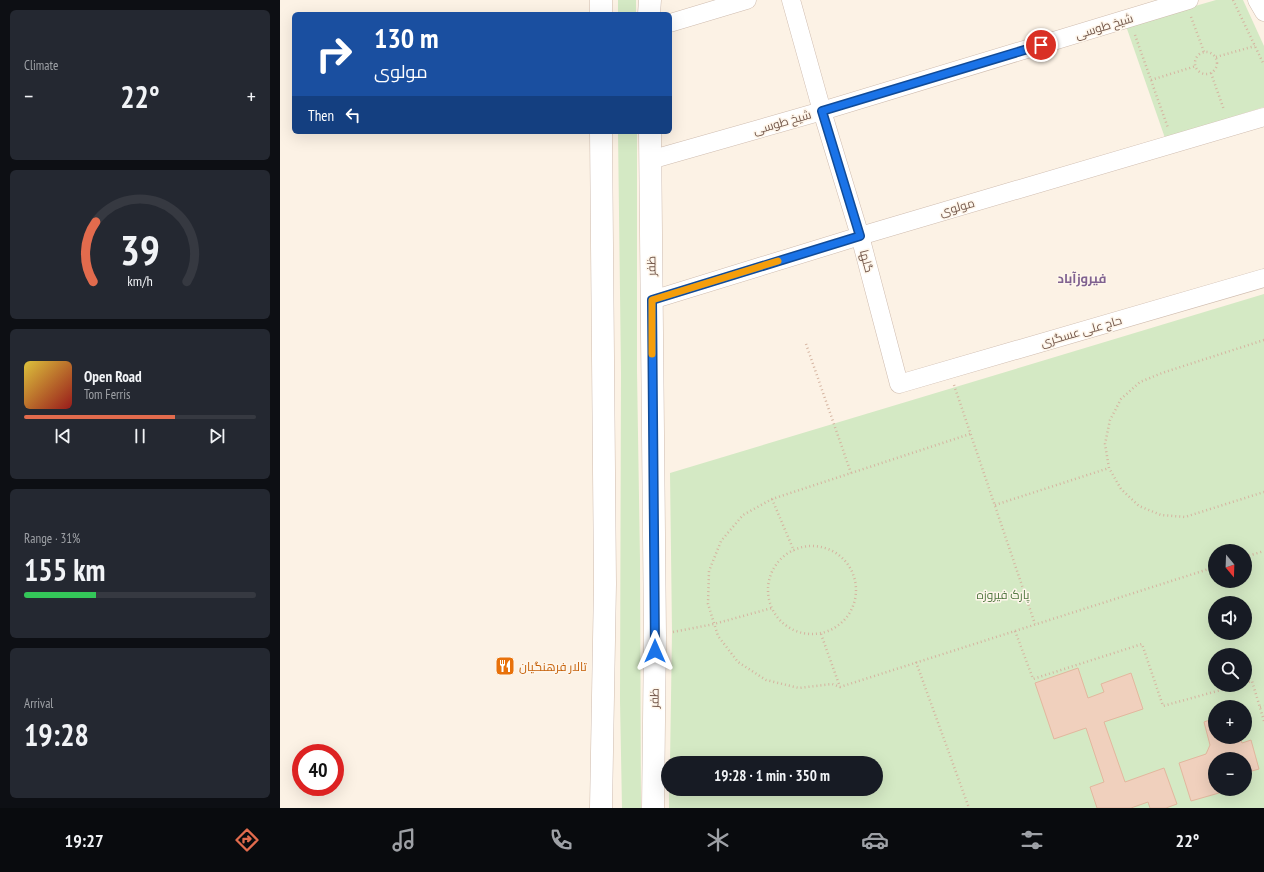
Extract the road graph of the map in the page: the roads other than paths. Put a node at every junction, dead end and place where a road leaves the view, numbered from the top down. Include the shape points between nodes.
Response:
1 (601, 0) edge
2 (650, 0) edge
3 (747, 0) edge
4 (791, 0) edge
5 (1257, 0) edge
6 (1187, 1) edge
7 (1155, 5) edge
8 (601, 12) edge
9 (649, 12) edge
10 (1264, 12) edge
11 (672, 22) edge
12 (822, 111) junction
13 (1264, 117) edge
14 (601, 134) edge
15 (650, 134) edge
16 (650, 160) junction
17 (860, 236) junction
18 (1264, 278) edge
19 (652, 300) junction
20 (899, 384) joint
21 (601, 808) edge
22 (653, 808) edge

1 - 8 street
2 - 9 street
3 - 11 street
4 - 12 street, گلها
5 - 10 street
6 - 7 street, شیخ طوسی
7 - 12 street, شیخ طوسی via 1129,18
12 - 16 street, شیخ طوسی
12 - 17 street, گلها
13 - 17 street, مولوی
14 - 21 street via 604,584
15 - 16 street, ظفر
16 - 19 street, ظفر
17 - 19 street, مولوی
17 - 20 street, گلها
18 - 20 street, حاج علی عسگری
19 - 22 street, ظفر via 655,635

